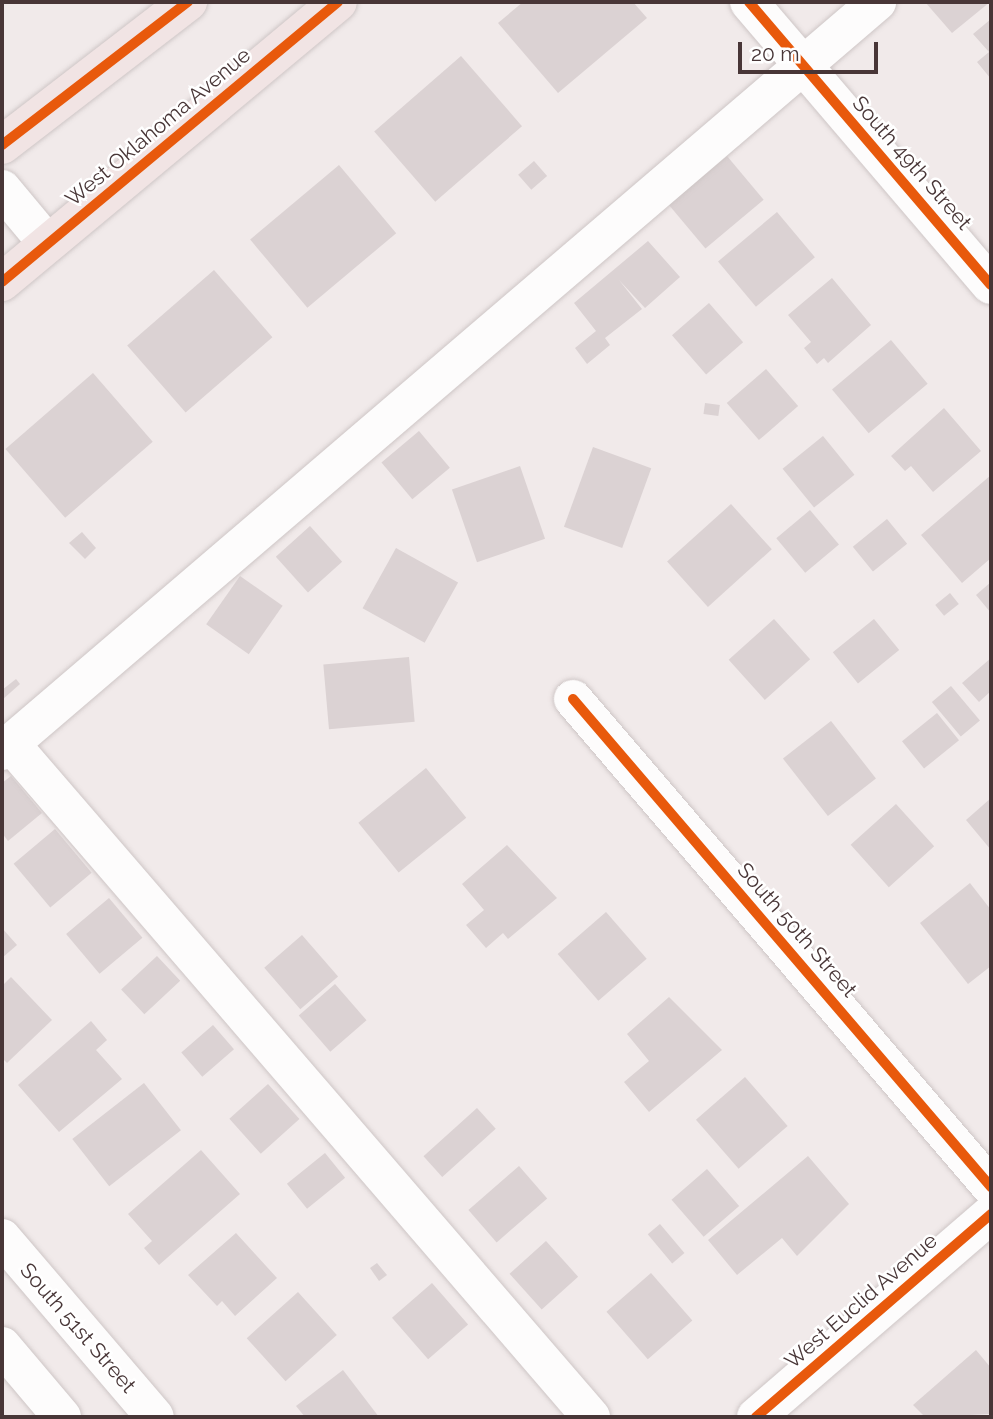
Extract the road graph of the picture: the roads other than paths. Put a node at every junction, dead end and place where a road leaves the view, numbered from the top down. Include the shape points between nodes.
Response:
1 (188, 2) edge
2 (338, 2) edge
3 (749, 2) edge
4 (877, 2) edge
5 (802, 65) junction
6 (2, 145) edge
7 (2, 189) edge
8 (47, 243) junction
9 (2, 282) edge
10 (991, 285) edge
11 (573, 699) dead end
12 (6, 747) edge
13 (991, 1187) edge
14 (991, 1214) edge
15 (2, 1238) edge
16 (2, 1346) edge
17 (62, 1417) edge
18 (155, 1417) edge
19 (591, 1417) edge
20 (756, 1417) edge

1 - 6 main road
2 - 8 main road, West Oklahoma Avenue
3 - 5 street, South 49th Street
4 - 5 street
5 - 10 street, South 49th Street
5 - 12 street
7 - 8 street
8 - 9 main road, West Oklahoma Avenue
11 - 13 street, South 50th Street
12 - 19 street
14 - 20 street, West Euclid Avenue
15 - 18 street, South 51st Street
16 - 17 street

